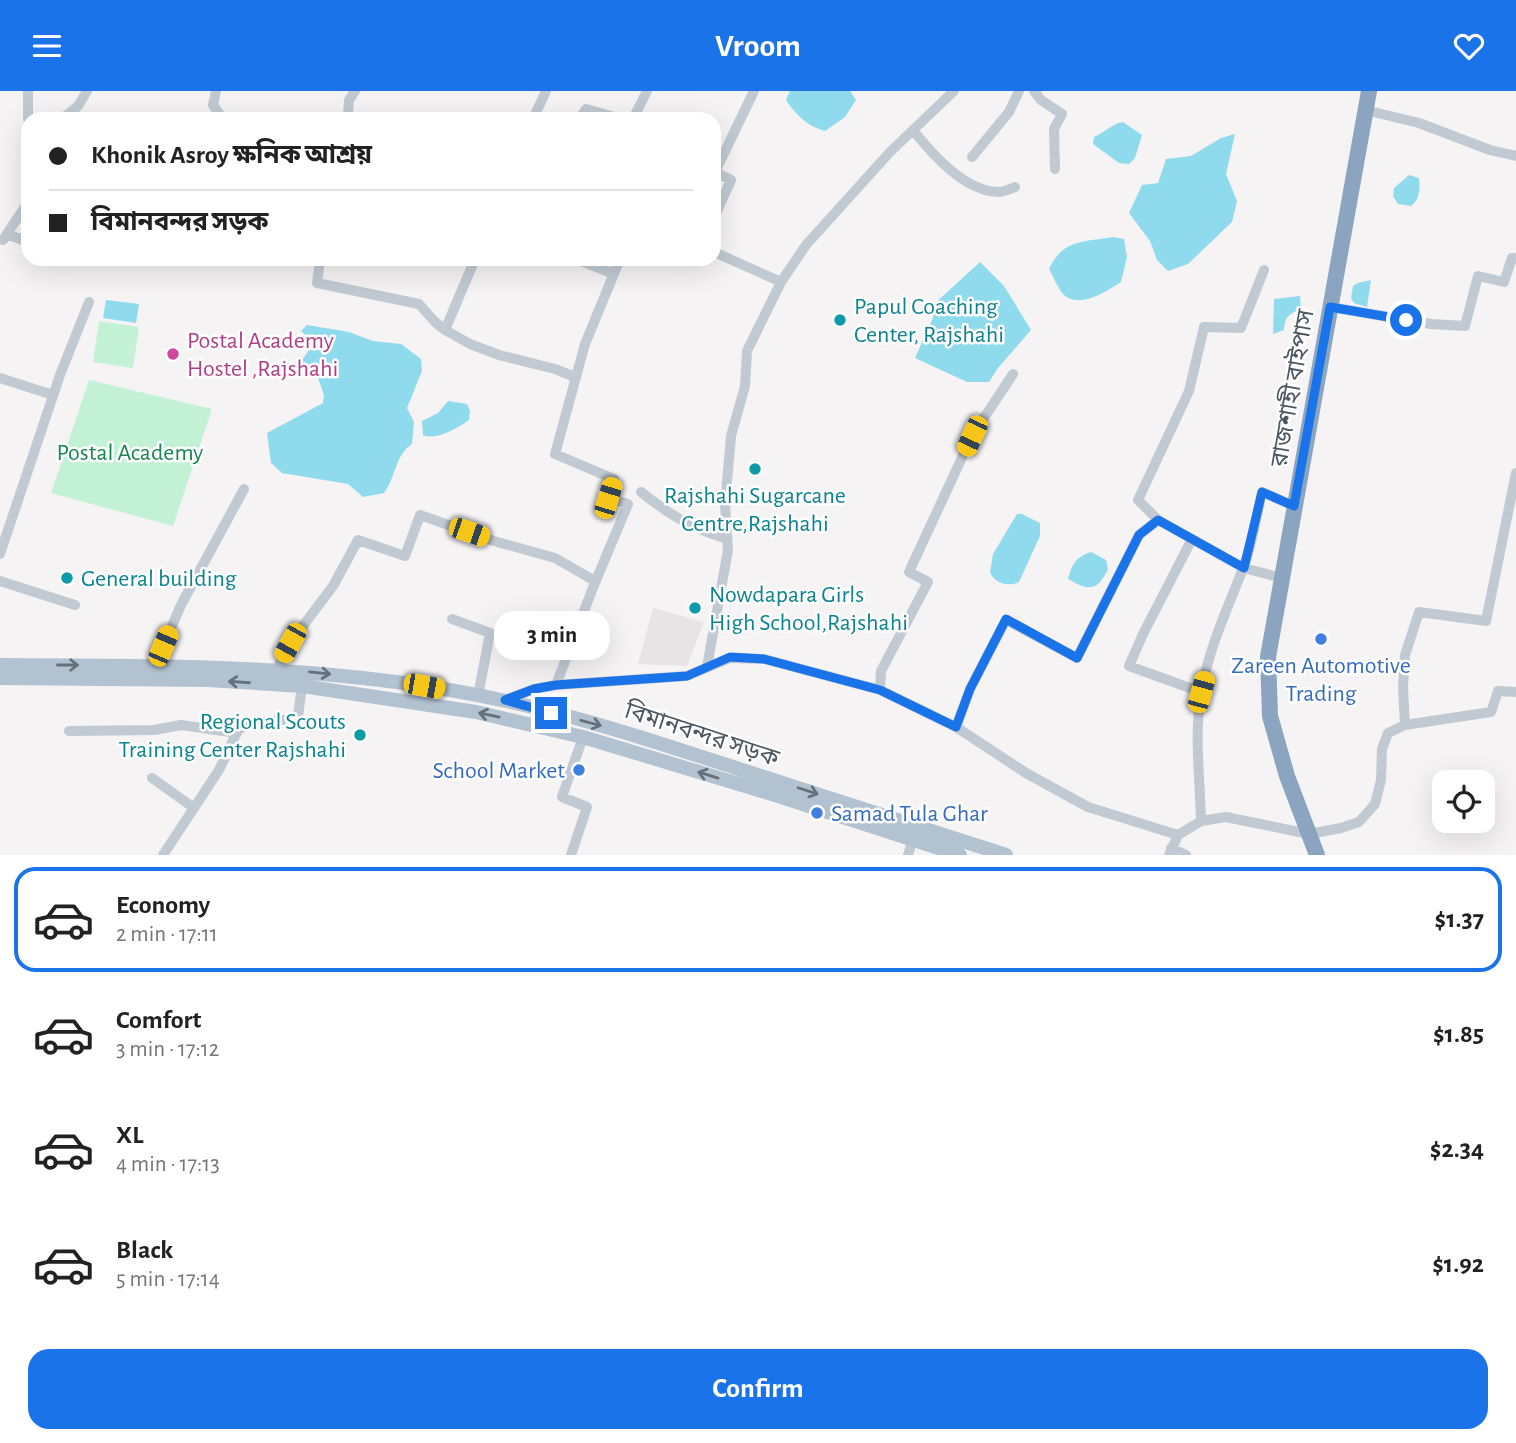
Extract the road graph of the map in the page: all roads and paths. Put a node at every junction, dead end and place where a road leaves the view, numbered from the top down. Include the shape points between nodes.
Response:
1 (28, 91) edge
2 (87, 91) edge
3 (216, 91) edge
4 (355, 91) edge
5 (546, 91) edge
6 (647, 91) edge
7 (754, 91) edge
8 (954, 91) edge
9 (1019, 91) edge
10 (1026, 91) edge
11 (1034, 91) edge
12 (1369, 91) edge
13 (1366, 110) junction
14 (28, 112) edge
15 (71, 112) edge
16 (218, 112) edge
17 (348, 112) edge
18 (536, 112) edge
19 (636, 112) edge
20 (913, 130) junction
21 (1516, 156) edge
22 (972, 157) dead end
23 (721, 160) edge
24 (1055, 169) dead end
25 (721, 175) edge
26 (1015, 187) dead end
27 (721, 203) edge
28 (21, 213) edge
29 (21, 240) edge
30 (721, 255) edge
31 (1516, 258) edge
32 (319, 266) edge
33 (472, 266) edge
34 (594, 266) edge
35 (617, 266) edge
36 (1264, 270) dead end
37 (614, 274) junction
38 (780, 282) junction
39 (89, 302) dead end
40 (1330, 307) junction
41 (445, 330) junction
42 (1013, 374) dead end
43 (575, 377) junction
44 (0, 378) edge
45 (53, 395) junction
46 (1516, 473) edge
47 (244, 489) dead end
48 (641, 492) dead end
49 (1294, 506) junction
50 (1158, 520) junction
51 (727, 539) junction
52 (1192, 539) junction
53 (0, 554) edge
54 (1244, 568) junction
55 (1282, 578) junction
56 (0, 581) edge
57 (595, 581) junction
58 (75, 605) dead end
59 (452, 619) dead end
60 (0, 665) edge
61 (155, 666) junction
62 (708, 667) junction
63 (277, 669) junction
64 (0, 678) edge
65 (556, 685) junction
66 (302, 686) junction
67 (880, 690) junction
68 (1201, 692) junction
69 (1516, 692) edge
70 (478, 696) junction
71 (505, 700) junction
72 (1405, 725) junction
73 (956, 727) junction
74 (69, 731) dead end
75 (237, 733) junction
76 (583, 737) junction
77 (152, 778) dead end
78 (194, 808) junction
79 (1201, 821) junction
80 (1309, 834) junction
81 (1178, 835) junction
82 (913, 839) junction
83 (1170, 852) edge
84 (163, 855) edge
85 (570, 855) edge
86 (908, 855) edge
87 (960, 855) edge
88 (1006, 855) edge
89 (1186, 855) edge
90 (1317, 855) edge

1 - 14 street
2 - 15 street
3 - 16 street via 213,105
4 - 17 street
5 - 18 street
6 - 19 street
7 - 23 street
8 - 20 street
9 - 10 street
9 - 22 street via 1009,112
11 - 24 street via 1062,114 1055,129
12 - 13 highway, রাজশাহী বাইপাস
13 - 21 street
13 - 40 highway, রাজশাহী বাইপাস
20 - 26 street via 934,157 972,185 999,193
20 - 38 street via 806,245
25 - 27 street via 732,180
28 - 29 street via 5,237
30 - 38 street
31 - 40 street via 1512,258 1504,282 1478,276 1465,325 1431,324
32 - 41 street via 317,283 419,304
33 - 41 street
34 - 37 street
35 - 37 street
36 - 50 street via 1241,328 1205,327 1189,391 1138,500
37 - 43 street
38 - 51 street via 747,351 745,386 732,436 725,504
39 - 45 street
40 - 49 highway, রাজশাহী বাইপাস
41 - 43 street via 499,355
42 - 67 street via 972,436 909,572 928,582 881,671
43 - 57 street via 555,454 614,479 608,498 628,504
44 - 45 street
45 - 53 street
46 - 72 street via 1486,621 1419,612 1405,655
47 - 61 street via 181,605
48 - 51 street via 697,530
49 - 54 street via 1262,492
49 - 55 highway, রাজশাহী বাইপাস
50 - 52 street
50 - 73 street via 1139,535 1077,658 1006,619
51 - 62 street
52 - 54 street
52 - 68 street via 1129,666
54 - 55 street
54 - 68 street
55 - 80 highway, রাজশাহী বাইপাস via 1268,657 1270,716
56 - 58 street
57 - 63 street via 555,558 420,515 405,557 358,540
57 - 65 street
59 - 70 street via 490,633
60 -> 61 main road, বিমানবন্দর সড়ক
61 - 63 main road, বিমানবন্দর সড়ক
62 - 65 street via 687,676
62 - 67 street via 730,657 764,659
63 -> 70 main road, বিমানবন্দর সড়ক
66 -> 64 main road, বিমানবন্দর সড়ক via 208,680
65 - 71 street
66 - 75 street via 295,719 252,723
76 -> 66 main road, বিমানবন্দর সড়ক via 475,712
67 - 73 street
68 - 79 street via 1196,748
69 - 72 street via 1498,691 1492,712
70 - 71 main road, বিমানবন্দর সড়ক
71 -> 88 main road, বিমানবন্দর সড়ক via 621,731
72 - 80 street via 1388,733 1375,804 1359,822
73 - 81 street via 1088,807
74 - 75 street via 154,730 181,725
75 - 78 street
82 -> 76 main road, বিমানবন্দর সড়ক
76 - 85 street via 562,797 587,807
77 - 78 street
78 - 84 street
79 - 80 street via 1226,817
79 - 81 street
80 - 90 highway, রাজশাহী বাইপাস
81 - 83 street
82 - 86 street
82 - 87 main road, বিমানবন্দর সড়ক
83 - 89 street

